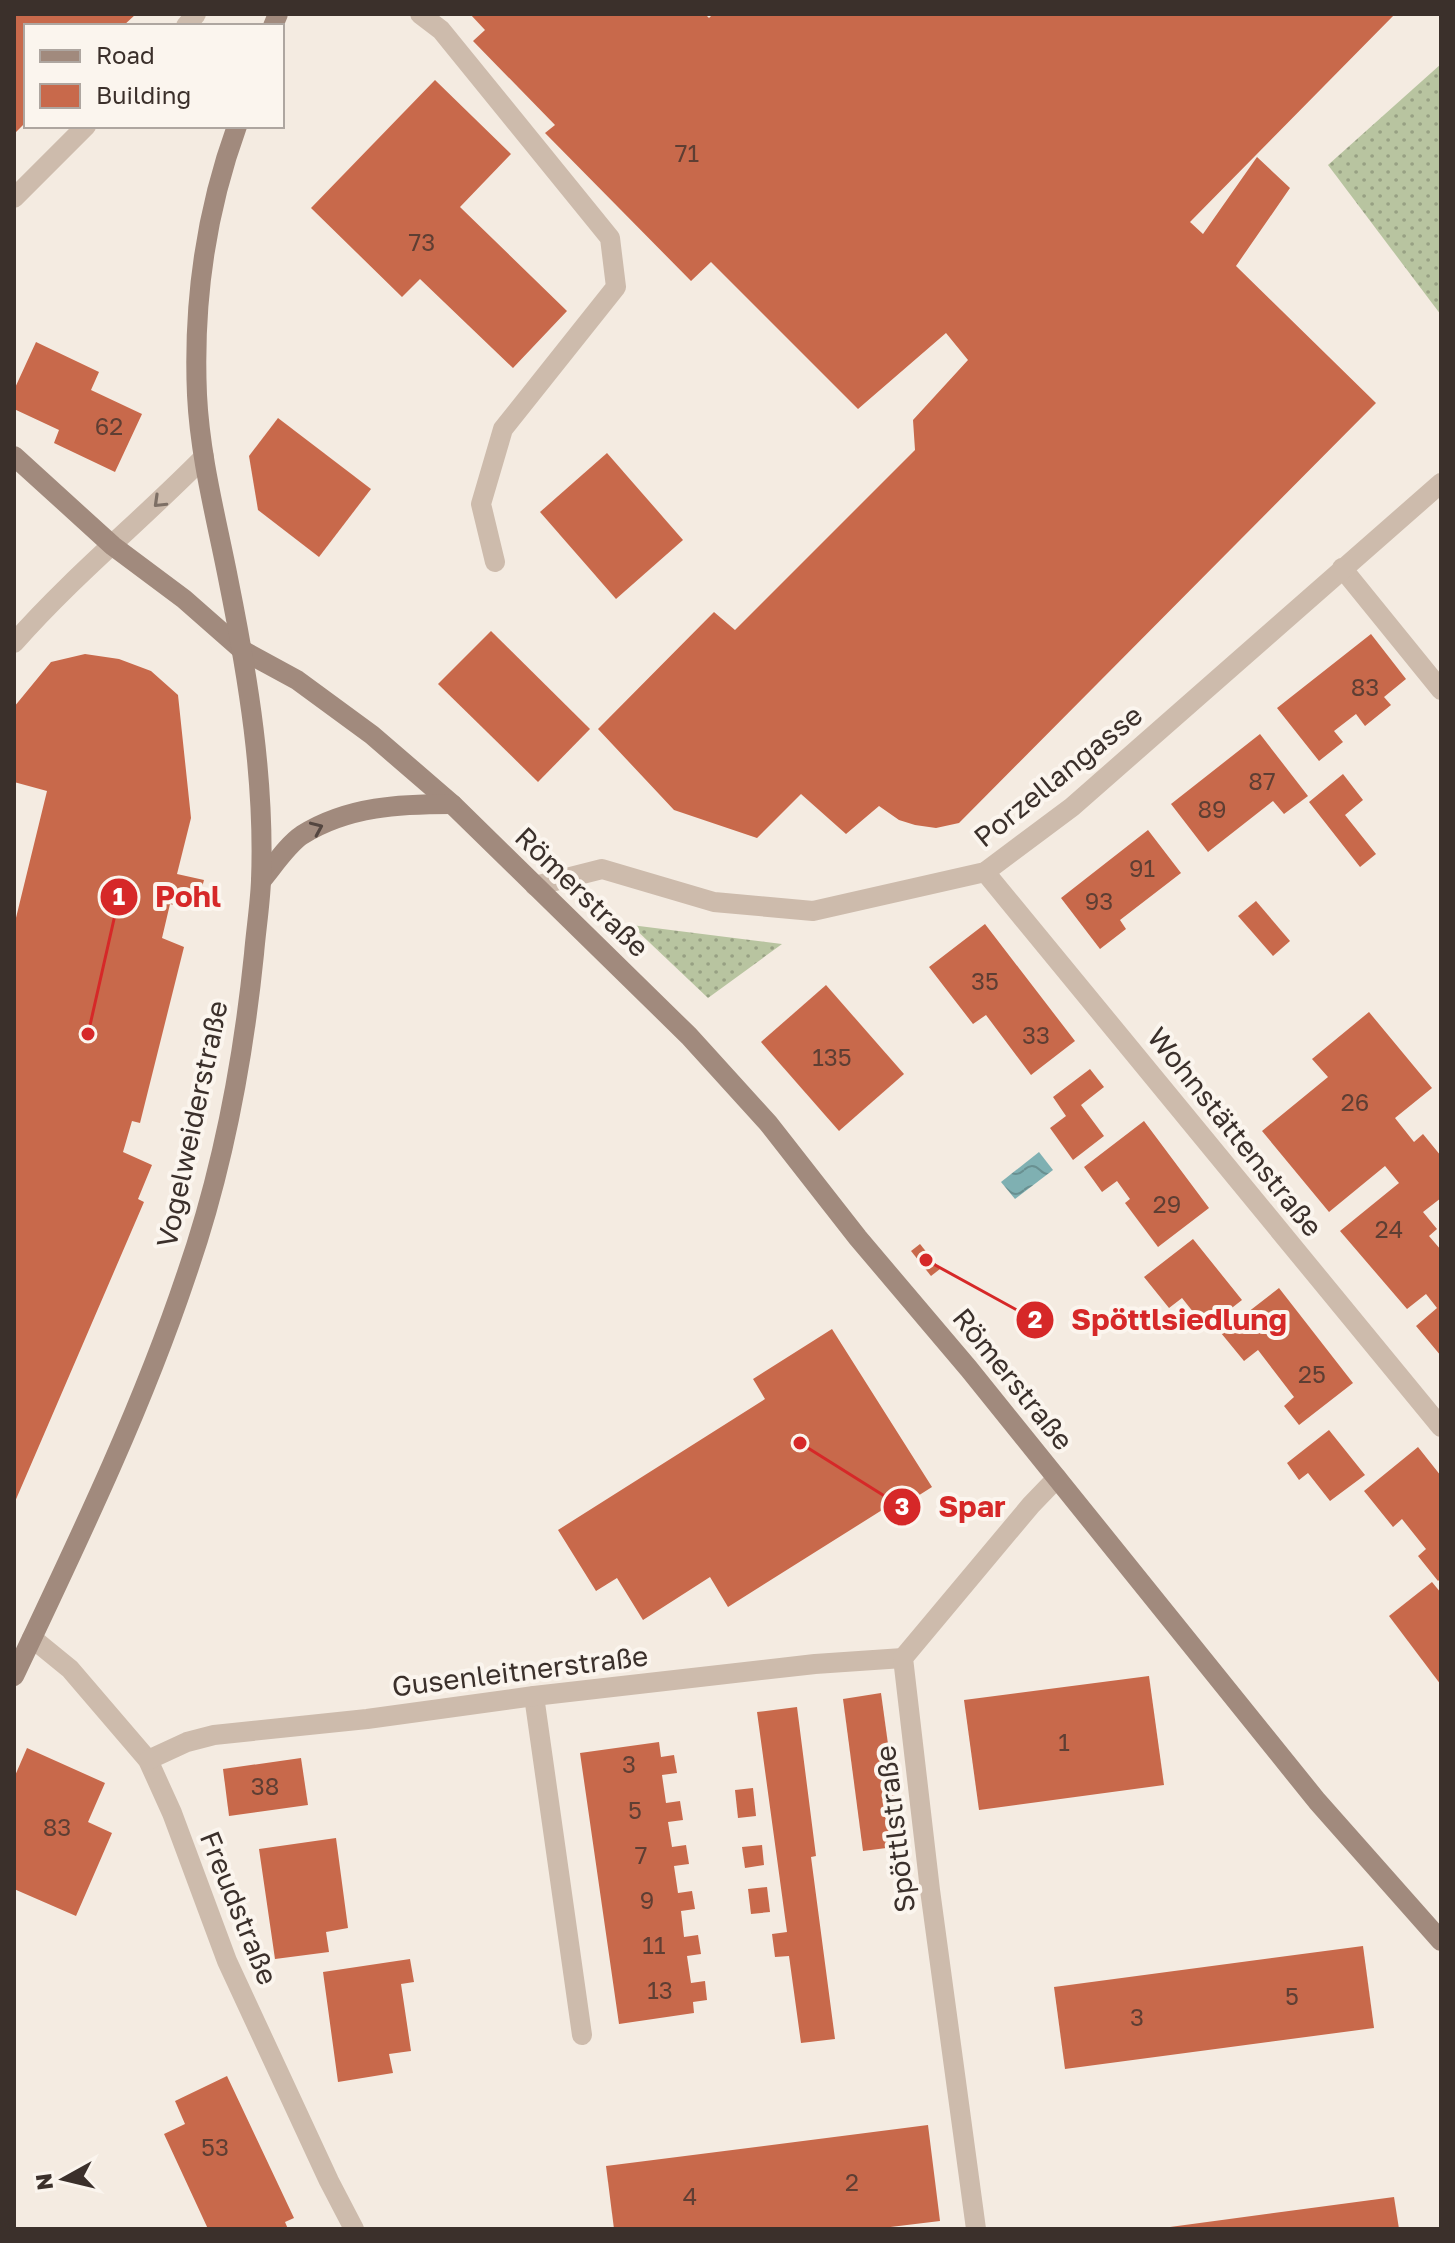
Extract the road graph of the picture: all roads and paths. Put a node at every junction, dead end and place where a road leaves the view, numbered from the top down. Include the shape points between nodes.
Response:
1 (420, 14) edge
2 (84, 128) edge
3 (236, 128) edge
4 (14, 198) edge
5 (14, 456) edge
6 (204, 457) junction
7 (1441, 483) edge
8 (113, 546) junction
9 (495, 562) dead end
10 (1342, 568) junction
11 (14, 643) edge
12 (242, 650) junction
13 (1441, 690) edge
14 (452, 804) junction
15 (985, 872) junction
16 (261, 881) junction
17 (535, 886) junction
18 (1441, 1427) edge
19 (1057, 1478) junction
20 (32, 1638) junction
21 (903, 1658) junction
22 (14, 1676) edge
23 (534, 1696) junction
24 (148, 1760) junction
25 (1441, 1941) edge
26 (582, 2035) dead end
27 (354, 2229) edge
28 (976, 2229) edge

1 - 9 street via 441,30 610,238 616,287 503,429 481,504
2 - 4 street
3 - 6 main road, Vogelweiderstraße via 198,284 197,396
5 - 8 main road, Römerstraße
6 -> 8 street
6 - 12 main road, Vogelweiderstraße
7 - 10 street, Porzellangasse
8 - 11 street
8 - 12 main road, Römerstraße
10 - 13 street
10 - 15 street, Porzellangasse via 1072,807
12 - 14 main road, Römerstraße via 297,680 372,735
12 - 16 main road, Vogelweiderstraße via 257,762
16 -> 14 main road via 301,835 344,816 393,804
14 - 17 main road, Römerstraße
15 - 17 street, Porzellangasse via 813,911 714,902 602,869
15 - 18 street, Wohnstättenstraße
16 - 20 main road, Vogelweiderstraße via 234,1092 187,1274 156,1362
17 - 19 main road, Römerstraße via 689,1036 768,1123
19 - 21 street
19 - 25 main road, Römerstraße via 1317,1801
20 - 22 main road, Vogelweiderstraße
20 - 24 street, Freudstraße via 70,1669
21 - 23 street, Gusenleitnerstraße
21 - 28 street, Spöttlstraße
23 - 24 street, Gusenleitnerstraße via 214,1735
23 - 26 street
24 - 27 street, Freudstraße via 227,1961

